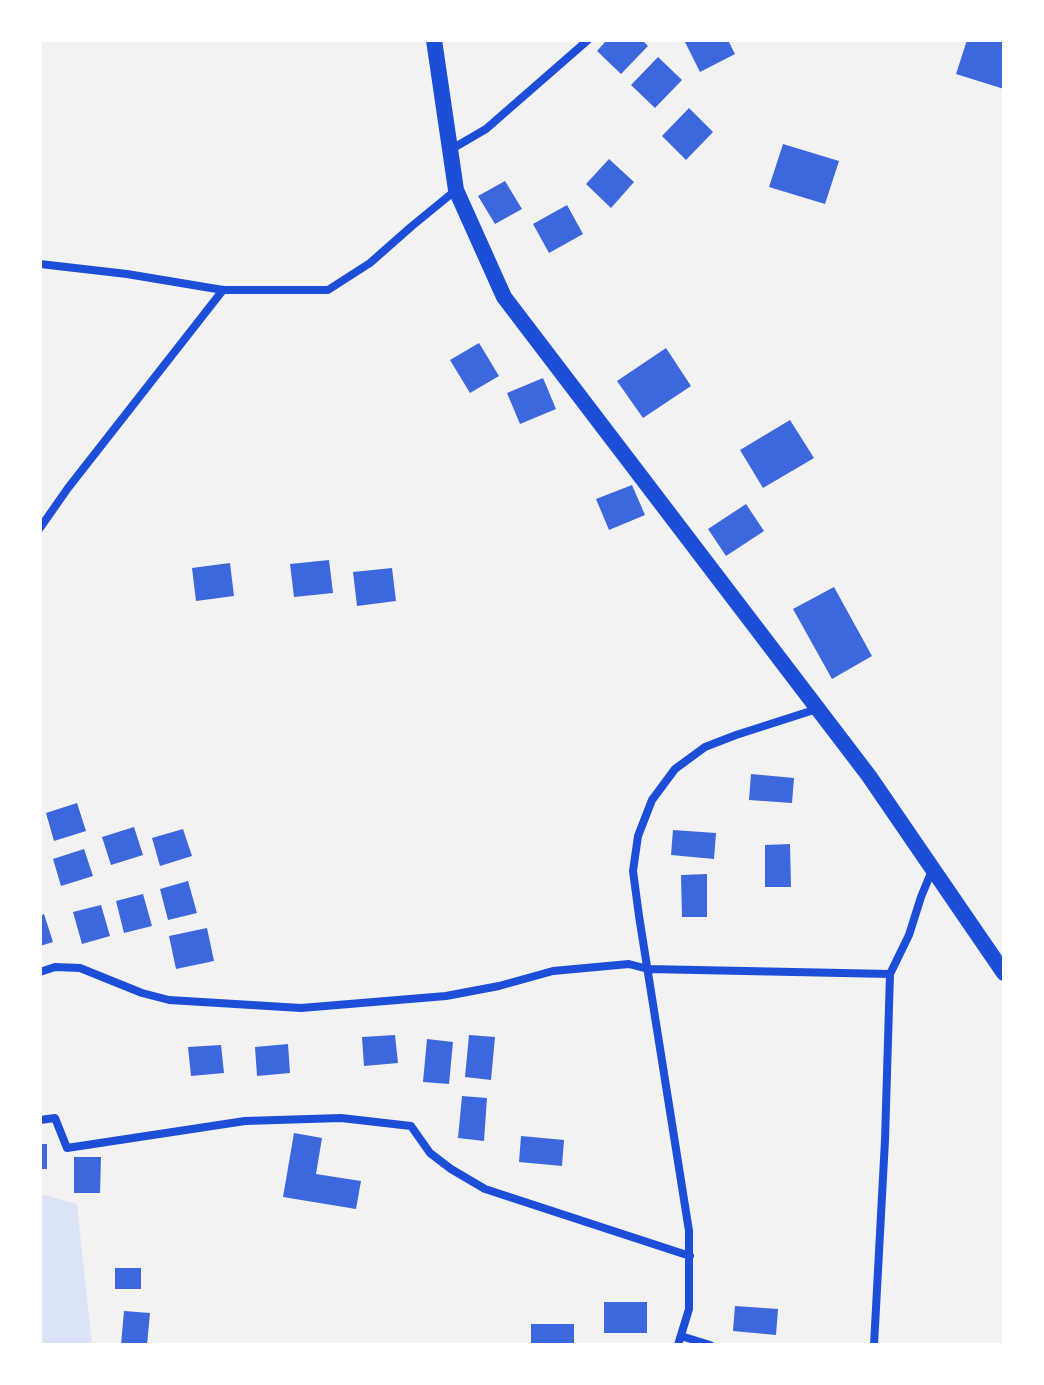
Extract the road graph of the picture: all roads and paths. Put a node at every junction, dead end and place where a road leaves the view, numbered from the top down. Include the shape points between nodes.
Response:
1 (434, 40) edge
2 (588, 40) edge
3 (450, 150) junction
4 (456, 190) junction
5 (40, 264) edge
6 (223, 290) junction
7 (40, 528) edge
8 (817, 709) junction
9 (933, 867) junction
10 (648, 969) junction
11 (40, 972) edge
12 (1004, 973) edge
13 (890, 974) junction
14 (40, 1120) edge
15 (690, 1256) junction
16 (680, 1340) edge
17 (710, 1345) edge
18 (874, 1345) edge

1 - 3 main road
2 - 3 street via 486,129
3 - 4 main road
4 - 6 street via 370,263 328,290
4 - 8 main road via 504,297
5 - 6 street
6 - 7 street
8 - 9 main road
8 - 10 street via 705,747 675,769 652,800 638,836 633,871
9 - 12 main road
9 - 13 street
10 - 11 street via 629,964 553,971 446,996 301,1008 169,1000 80,968
10 - 13 street
10 - 15 street
13 - 18 street
14 - 15 street via 55,1118 67,1148 245,1121 341,1118 411,1126 430,1153 485,1189
15 - 16 street via 689,1309
16 - 17 street

